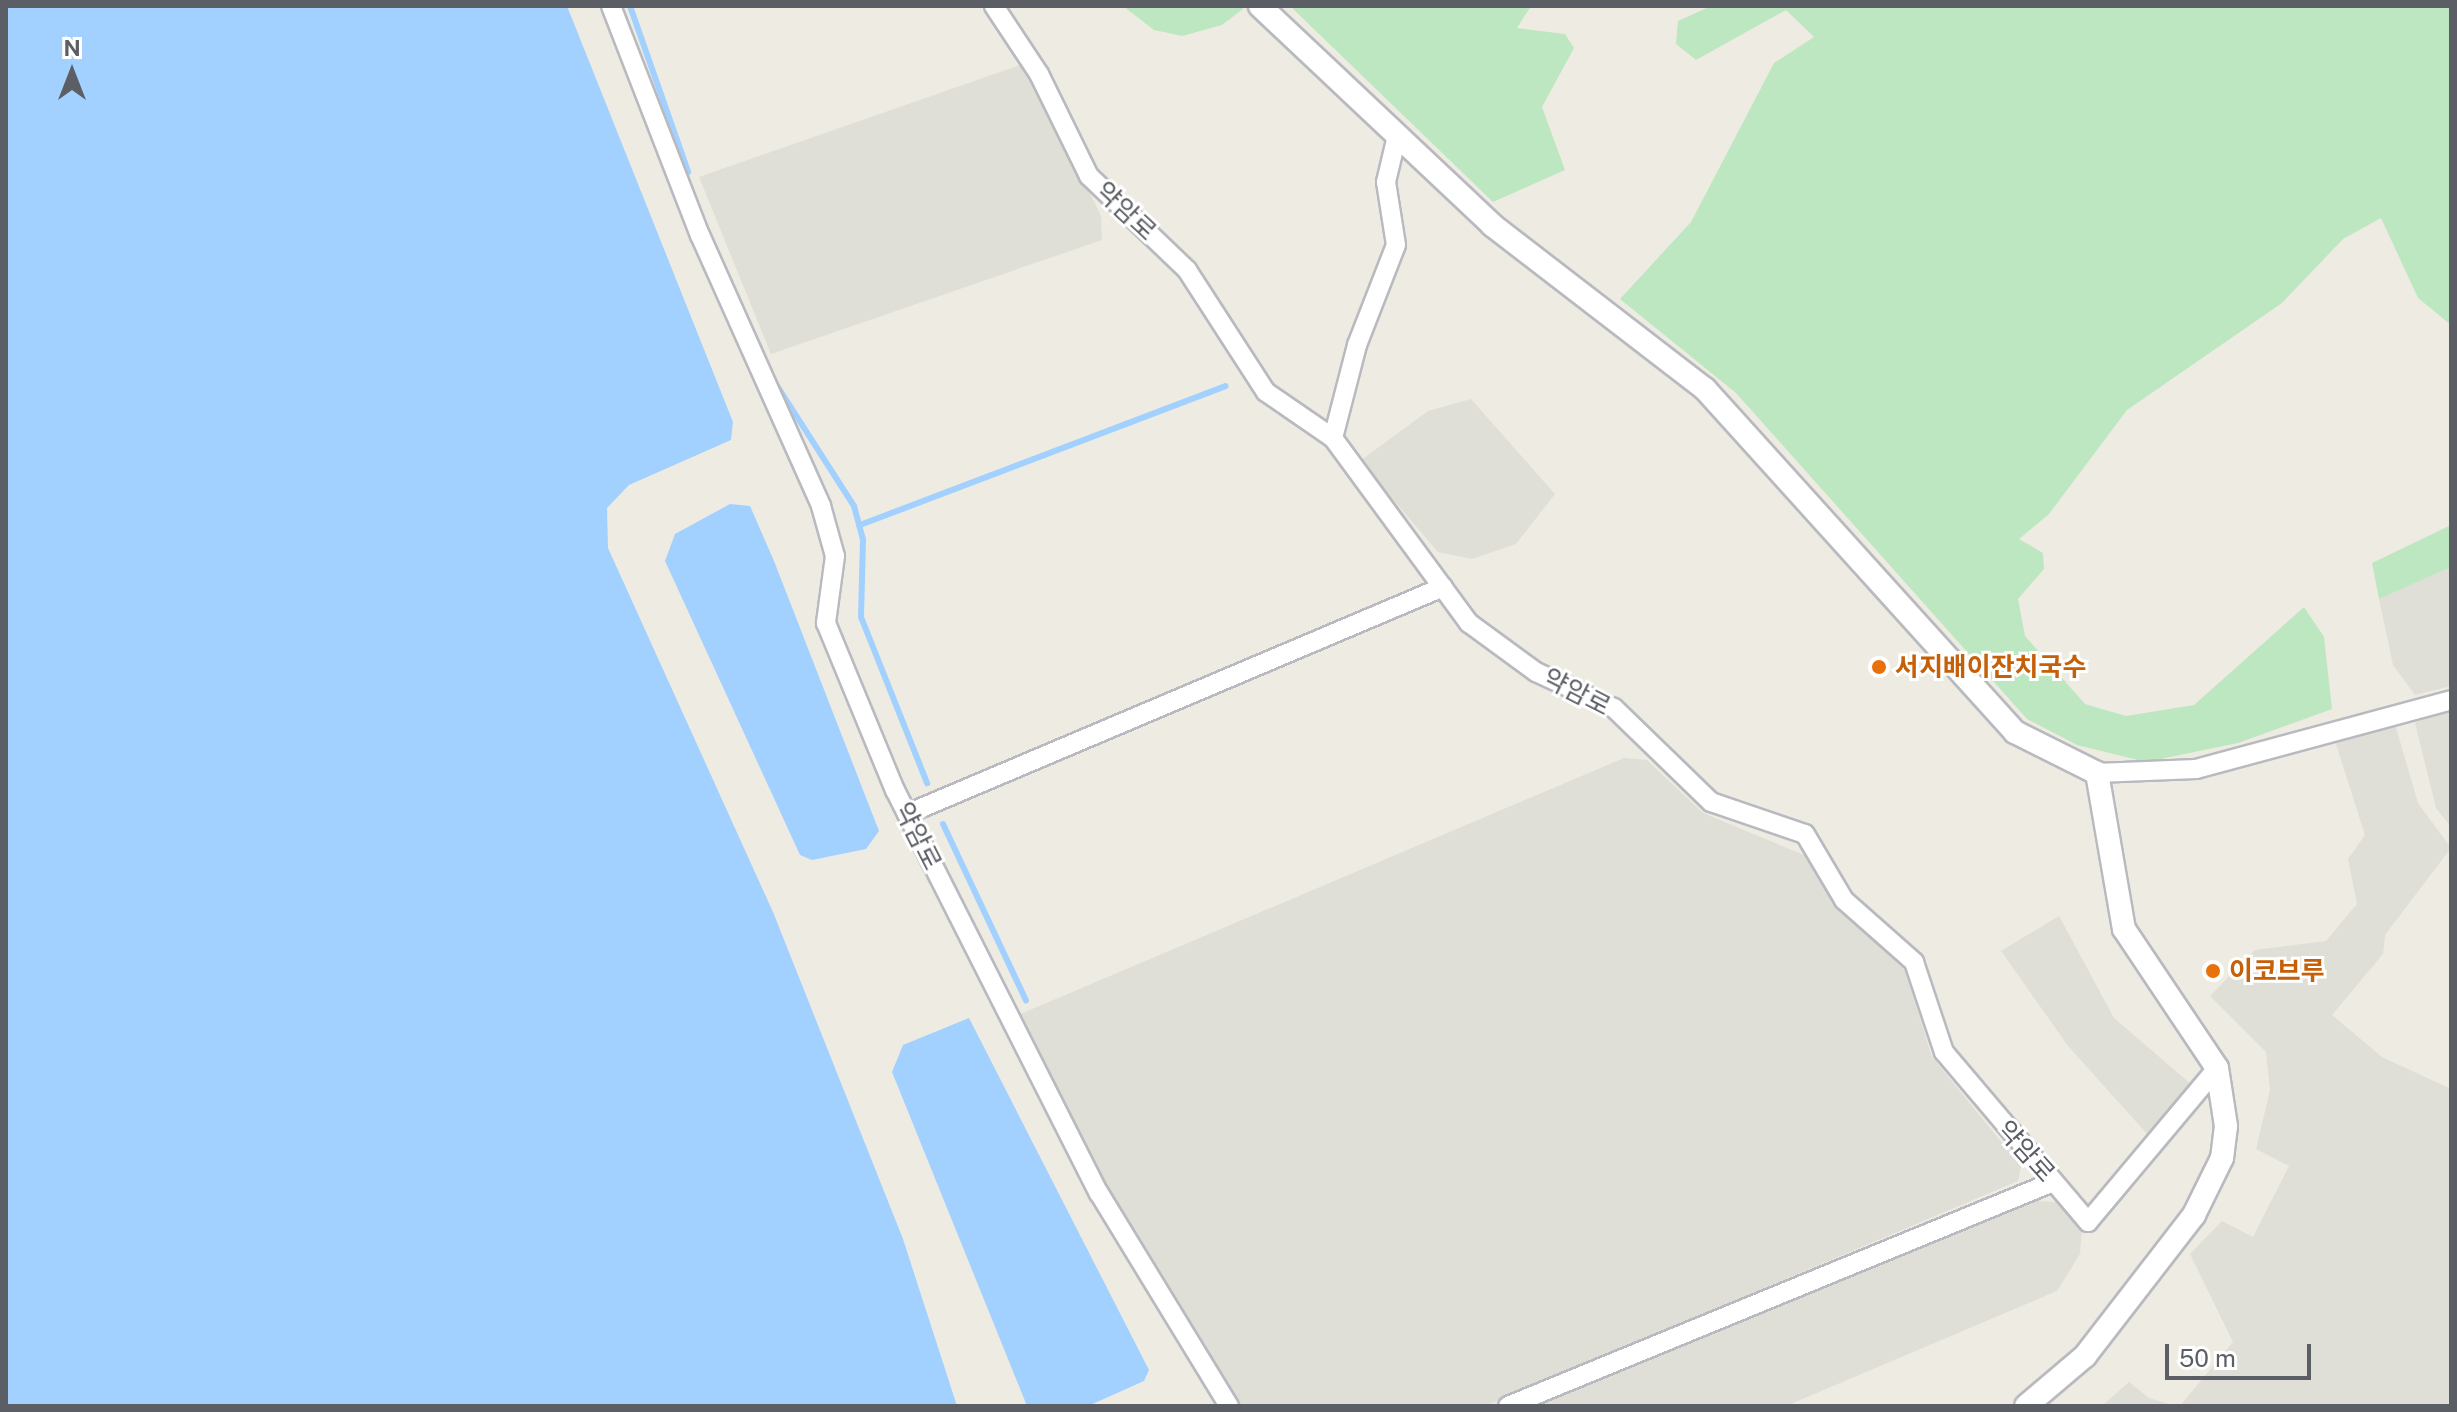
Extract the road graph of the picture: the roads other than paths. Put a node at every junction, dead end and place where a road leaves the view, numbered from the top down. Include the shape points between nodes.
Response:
1 (611, 6) edge
2 (994, 6) edge
3 (1260, 6) edge
4 (1397, 136) junction
5 (1333, 438) junction
6 (1443, 587) junction
7 (2451, 700) edge
8 (2097, 773) junction
9 (907, 814) junction
10 (2217, 1068) junction
11 (2053, 1182) junction
12 (2030, 1405) edge
13 (1229, 1406) edge
14 (1508, 1406) edge

1 - 9 street, 약암로 via 700,235 821,506 835,556 826,623
2 - 5 street, 약암로 via 1039,74 1089,176 1187,270 1266,392
3 - 4 street
4 - 5 street via 1386,182 1396,245 1357,345
4 - 8 street via 1492,225 1705,389 2015,732
5 - 6 street, 약암로
6 - 9 street
6 - 11 street, 약암로 via 1489,642 1614,708 1711,802 1805,834 1844,900 1914,962 1944,1052
7 - 8 street via 2196,769
8 - 10 street via 2124,929
9 - 13 street, 약암로 via 1099,1193
10 - 11 street, 약암로 via 2088,1222
10 - 12 street via 2226,1126 2210,1189 2109,1327
11 - 14 street

